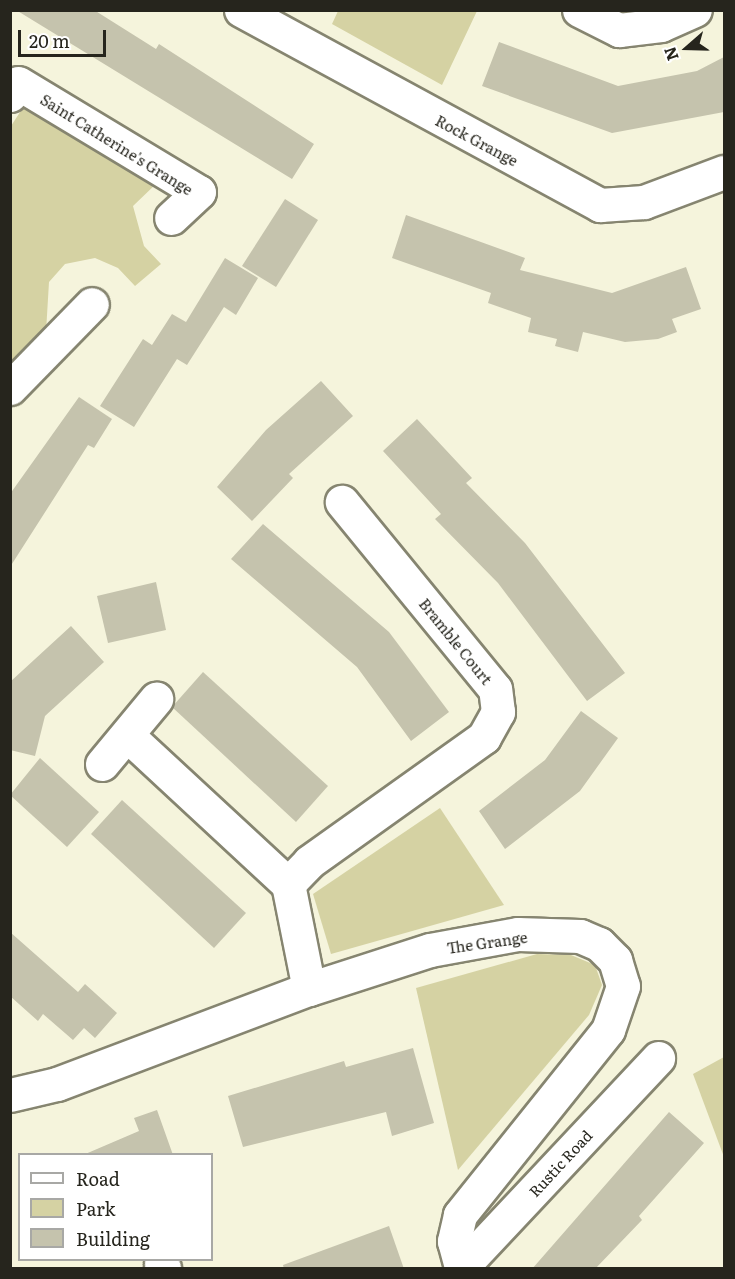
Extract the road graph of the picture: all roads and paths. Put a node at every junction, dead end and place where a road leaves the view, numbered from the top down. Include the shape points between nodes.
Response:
1 (241, 10) edge
2 (579, 10) edge
3 (695, 10) edge
4 (10, 95) edge
5 (724, 172) edge
6 (171, 218) dead end
7 (92, 304) dead end
8 (10, 388) edge
9 (342, 502) dead end
10 (156, 699) dead end
11 (127, 735) junction
12 (102, 764) dead end
13 (288, 884) junction
14 (309, 989) junction
15 (658, 1058) dead end
16 (10, 1095) edge
17 (461, 1269) edge

1 - 5 street, Rock Grange via 600,205 644,202
2 - 3 street via 619,30 660,25
4 - 6 street, Saint Catherine's Grange via 18,83 199,192
7 - 8 street
9 - 13 street, Bramble Court via 495,689 498,712 484,737 309,862
10 - 11 street
11 - 12 street
11 - 13 street
13 - 14 street
14 - 16 street, The Grange via 57,1084
14 - 17 street, The Grange via 430,950 518,934 580,936 615,960 623,986 608,1030 460,1215 453,1241
15 - 17 street, Rustic Road

